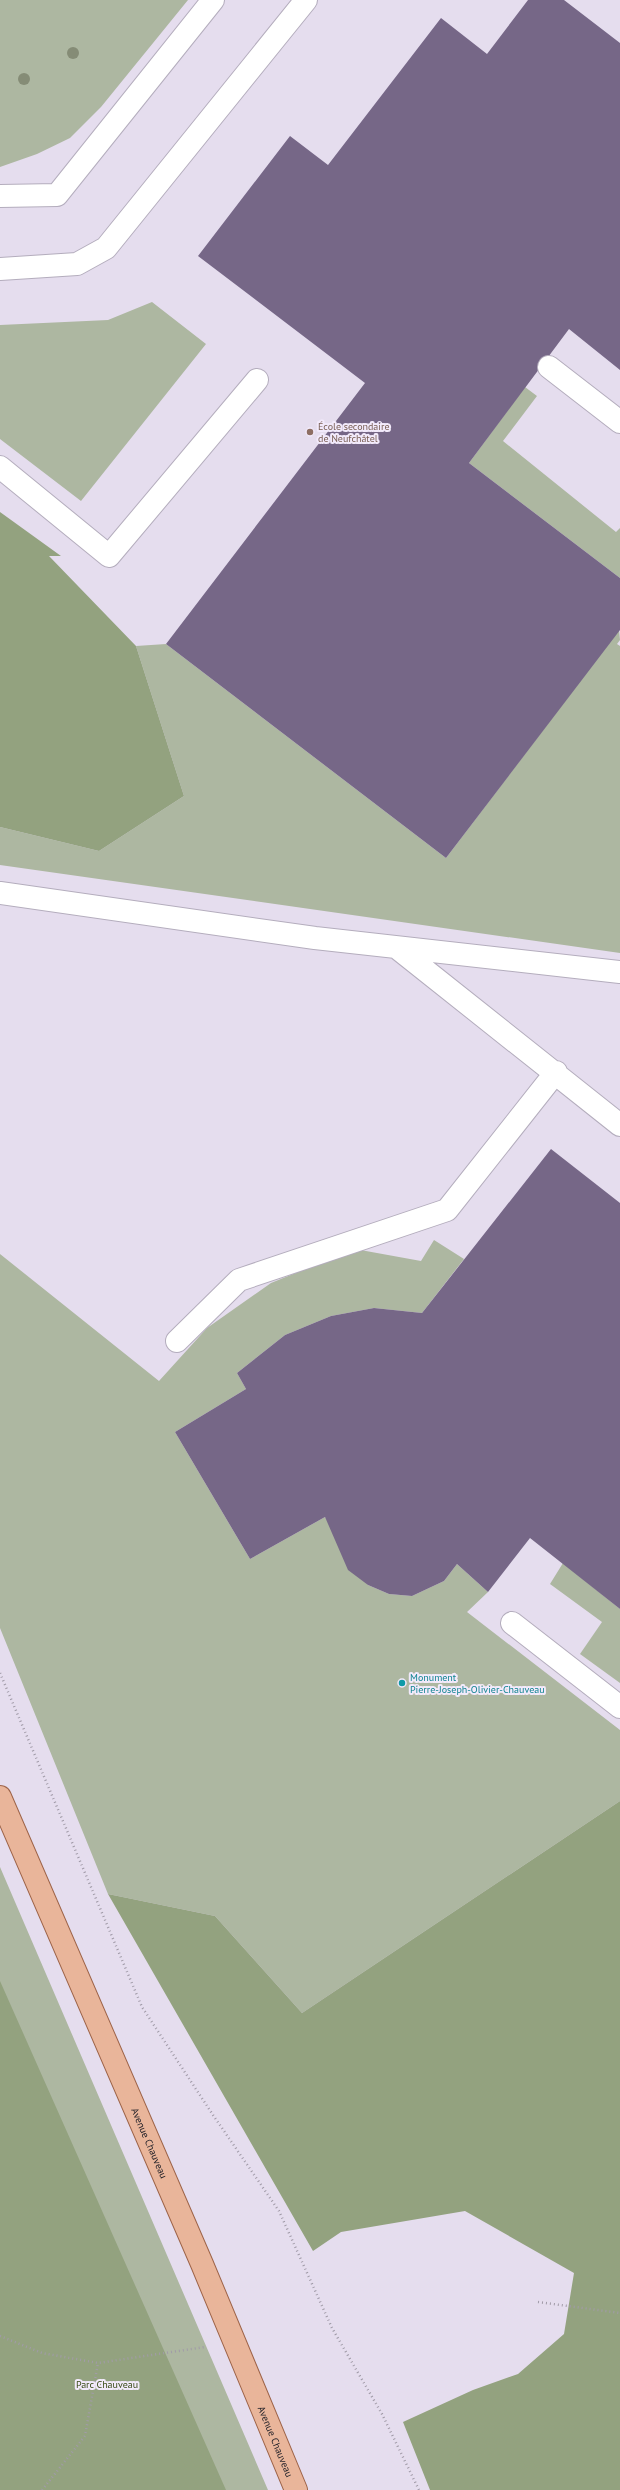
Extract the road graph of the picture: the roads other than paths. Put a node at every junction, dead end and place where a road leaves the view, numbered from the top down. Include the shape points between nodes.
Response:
1 (213, 0) edge
2 (306, 0) edge
3 (0, 196) edge
4 (0, 269) edge
5 (549, 367) dead end
6 (257, 380) dead end
7 (620, 422) edge
8 (0, 467) edge
9 (0, 893) edge
10 (396, 947) junction
11 (620, 972) edge
12 (556, 1072) junction
13 (620, 1126) edge
14 (177, 1341) dead end
15 (512, 1623) dead end
16 (620, 1707) edge
17 (0, 1798) edge
18 (296, 2490) edge

1 - 3 lane via 57,195
2 - 4 lane via 106,248 77,264
5 - 7 lane
6 - 8 lane via 109,556
9 - 10 lane via 315,938
10 - 11 lane
10 - 12 lane
12 - 13 lane
12 - 14 lane via 447,1210 239,1280
15 - 16 lane
17 - 18 main road, Avenue Chauveau via 235,2342

